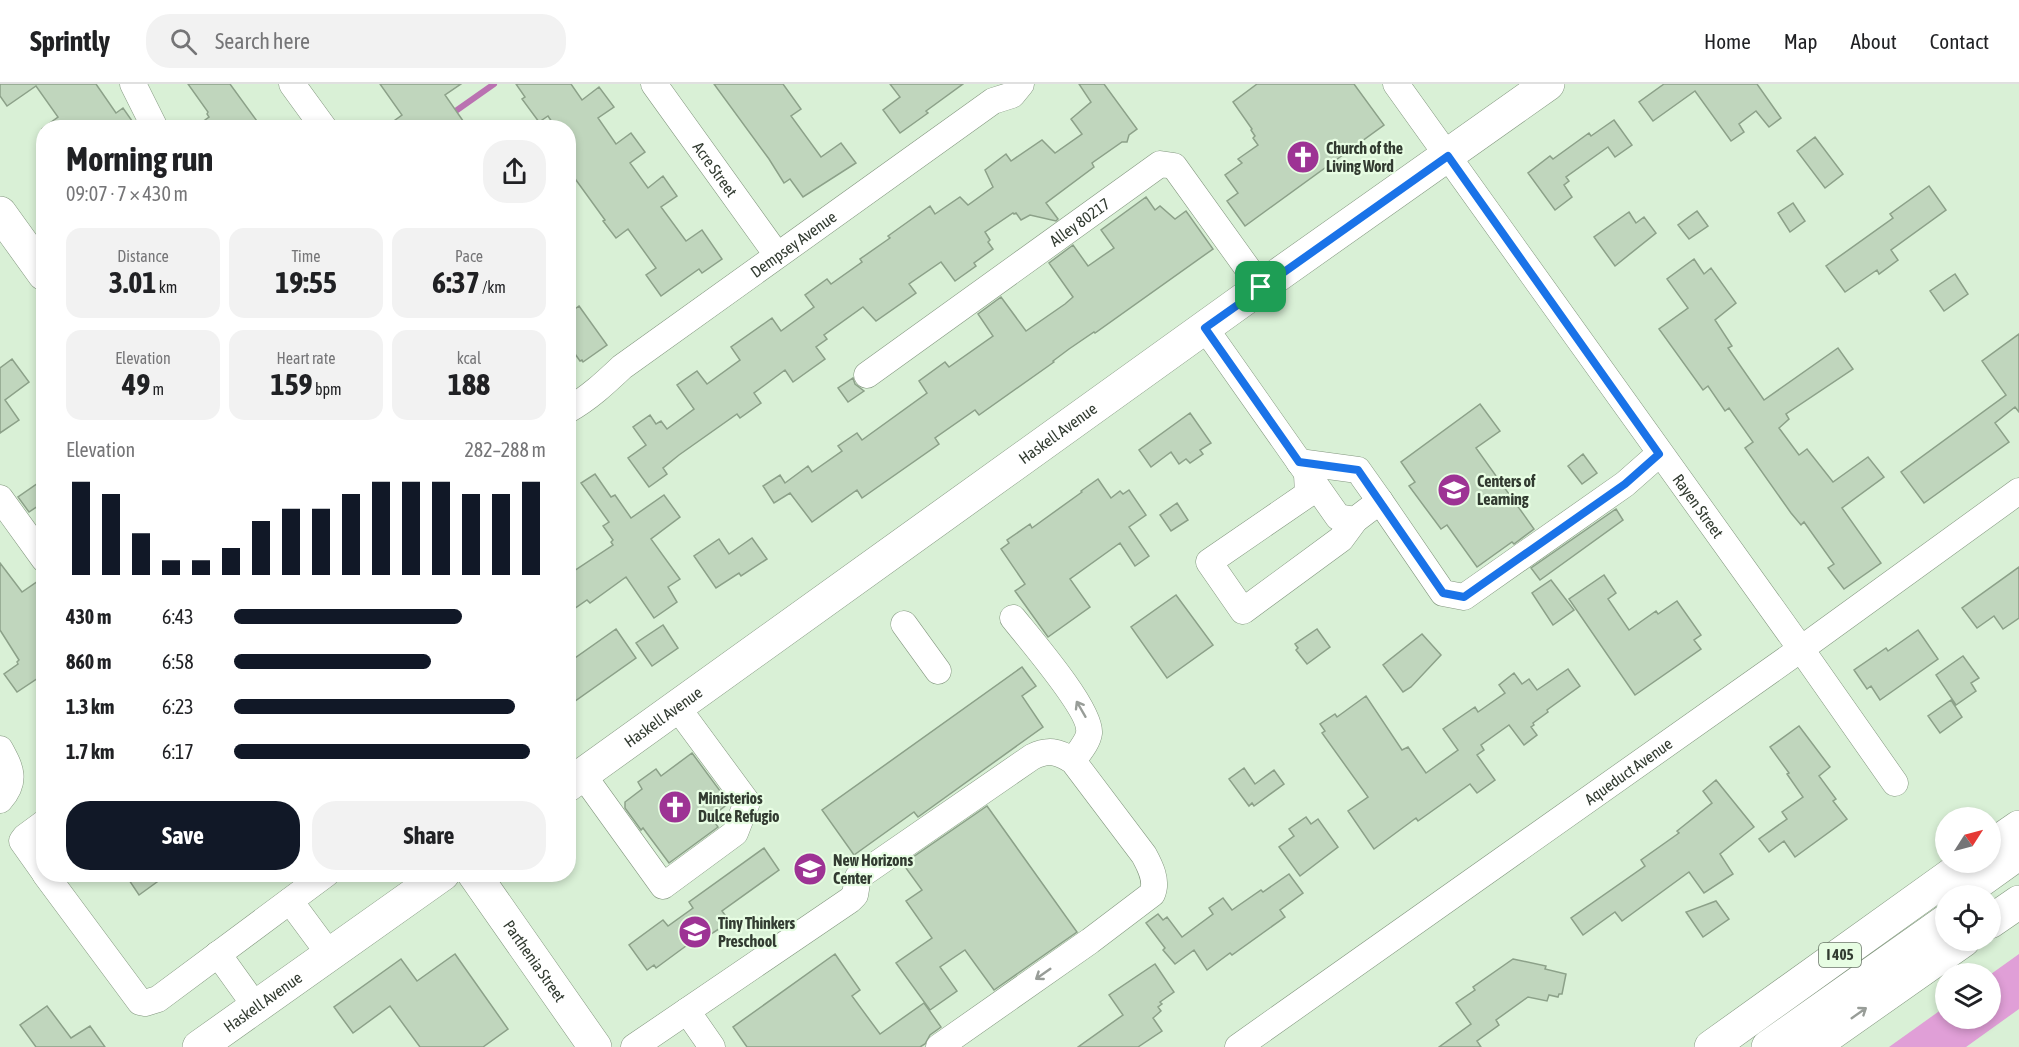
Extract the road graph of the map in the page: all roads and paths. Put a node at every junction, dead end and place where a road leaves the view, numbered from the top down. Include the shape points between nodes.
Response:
1 (133, 84) edge
2 (292, 84) edge
3 (654, 84) edge
4 (1021, 84) edge
5 (1396, 84) edge
6 (1548, 84) edge
7 (152, 120) edge
8 (318, 120) edge
9 (1448, 156) junction
10 (0, 213) edge
11 (777, 255) junction
12 (36, 263) edge
13 (1261, 287) junction
14 (1205, 328) junction
15 (867, 375) dead end
16 (576, 406) edge
17 (1659, 454) junction
18 (1303, 468) junction
19 (2019, 491) edge
20 (0, 498) edge
21 (1380, 501) junction
22 (1355, 520) junction
23 (36, 548) edge
24 (1013, 618) dead end
25 (904, 624) dead end
26 (1801, 648) junction
27 (938, 671) dead end
28 (677, 707) junction
29 (0, 750) edge
30 (1073, 761) junction
31 (576, 780) edge
32 (1895, 783) dead end
33 (0, 800) edge
34 (2019, 827) edge
35 (36, 829) edge
36 (2001, 839) edge
37 (2019, 853) edge
38 (36, 861) edge
39 (2019, 869) edge
40 (1954, 873) edge
41 (51, 882) edge
42 (315, 882) edge
43 (432, 882) edge
44 (480, 882) edge
45 (1974, 885) edge
46 (1997, 885) edge
47 (290, 901) junction
48 (2019, 902) edge
49 (2019, 908) edge
50 (1935, 913) edge
51 (2001, 915) edge
52 (2001, 917) edge
53 (1935, 929) edge
54 (1948, 951) edge
55 (218, 954) junction
56 (330, 955) junction
57 (256, 1007) junction
58 (687, 1011) junction
59 (199, 1047) edge
60 (595, 1047) edge
61 (634, 1047) edge
62 (712, 1047) edge
63 (939, 1047) edge
64 (1238, 1047) edge
65 (1711, 1047) edge
66 (1747, 1047) edge
67 (1767, 1047) edge
68 (1812, 1047) edge

1 - 7 street
2 - 8 street
3 - 11 street, Acre Street
4 - 11 street, Dempsey Avenue via 1012,95 993,101
5 - 9 street, Rayen Street
6 - 9 main road, Haskell Avenue
9 - 13 main road, Haskell Avenue
9 - 17 street, Rayen Street
10 - 12 main road
11 - 16 street, Dempsey Avenue via 622,367
13 - 14 main road, Haskell Avenue
13 - 15 street, Alley 80217 via 1174,166 1160,164
14 - 18 street
14 - 28 main road, Haskell Avenue
17 - 21 street via 1625,484 1464,597 1443,593
17 - 26 street, Rayen Street
18 - 21 street via 1358,470
18 - 22 street via 1338,517
18 - 22 street via 1308,494 1209,562 1243,611 1341,539
19 - 26 street, Aqueduct Avenue
20 - 23 street
21 - 22 street
30 -> 24 street via 1089,735 1089,723 1080,705
25 - 27 street
26 - 32 street, Rayen Street
26 - 64 street, Aqueduct Avenue
28 - 31 main road, Haskell Avenue
28 - 31 street via 747,802 735,833 663,886
29 - 33 street via 11,777 8,791
30 - 58 street via 1053,752 1032,757 858,877 855,895 850,900
30 -> 63 street via 1144,855 1155,888 1090,941
34 - 36 main road
35 - 38 street via 22,841
37 - 45 main road
39 - 46 main road
40 - 65 main road, I 405
41 - 55 street via 140,1002 158,999
42 - 47 street
43 - 56 main road, Haskell Avenue
44 - 60 main road, Parthenia Street
47 - 55 street
47 - 56 street
48 - 51 main road
49 - 52 main road
50 - 66 main road
53 - 67 main road
68 -> 54 main road
55 - 57 street
56 - 57 main road, Haskell Avenue
57 - 59 main road, Haskell Avenue
58 - 61 street
58 - 62 street

